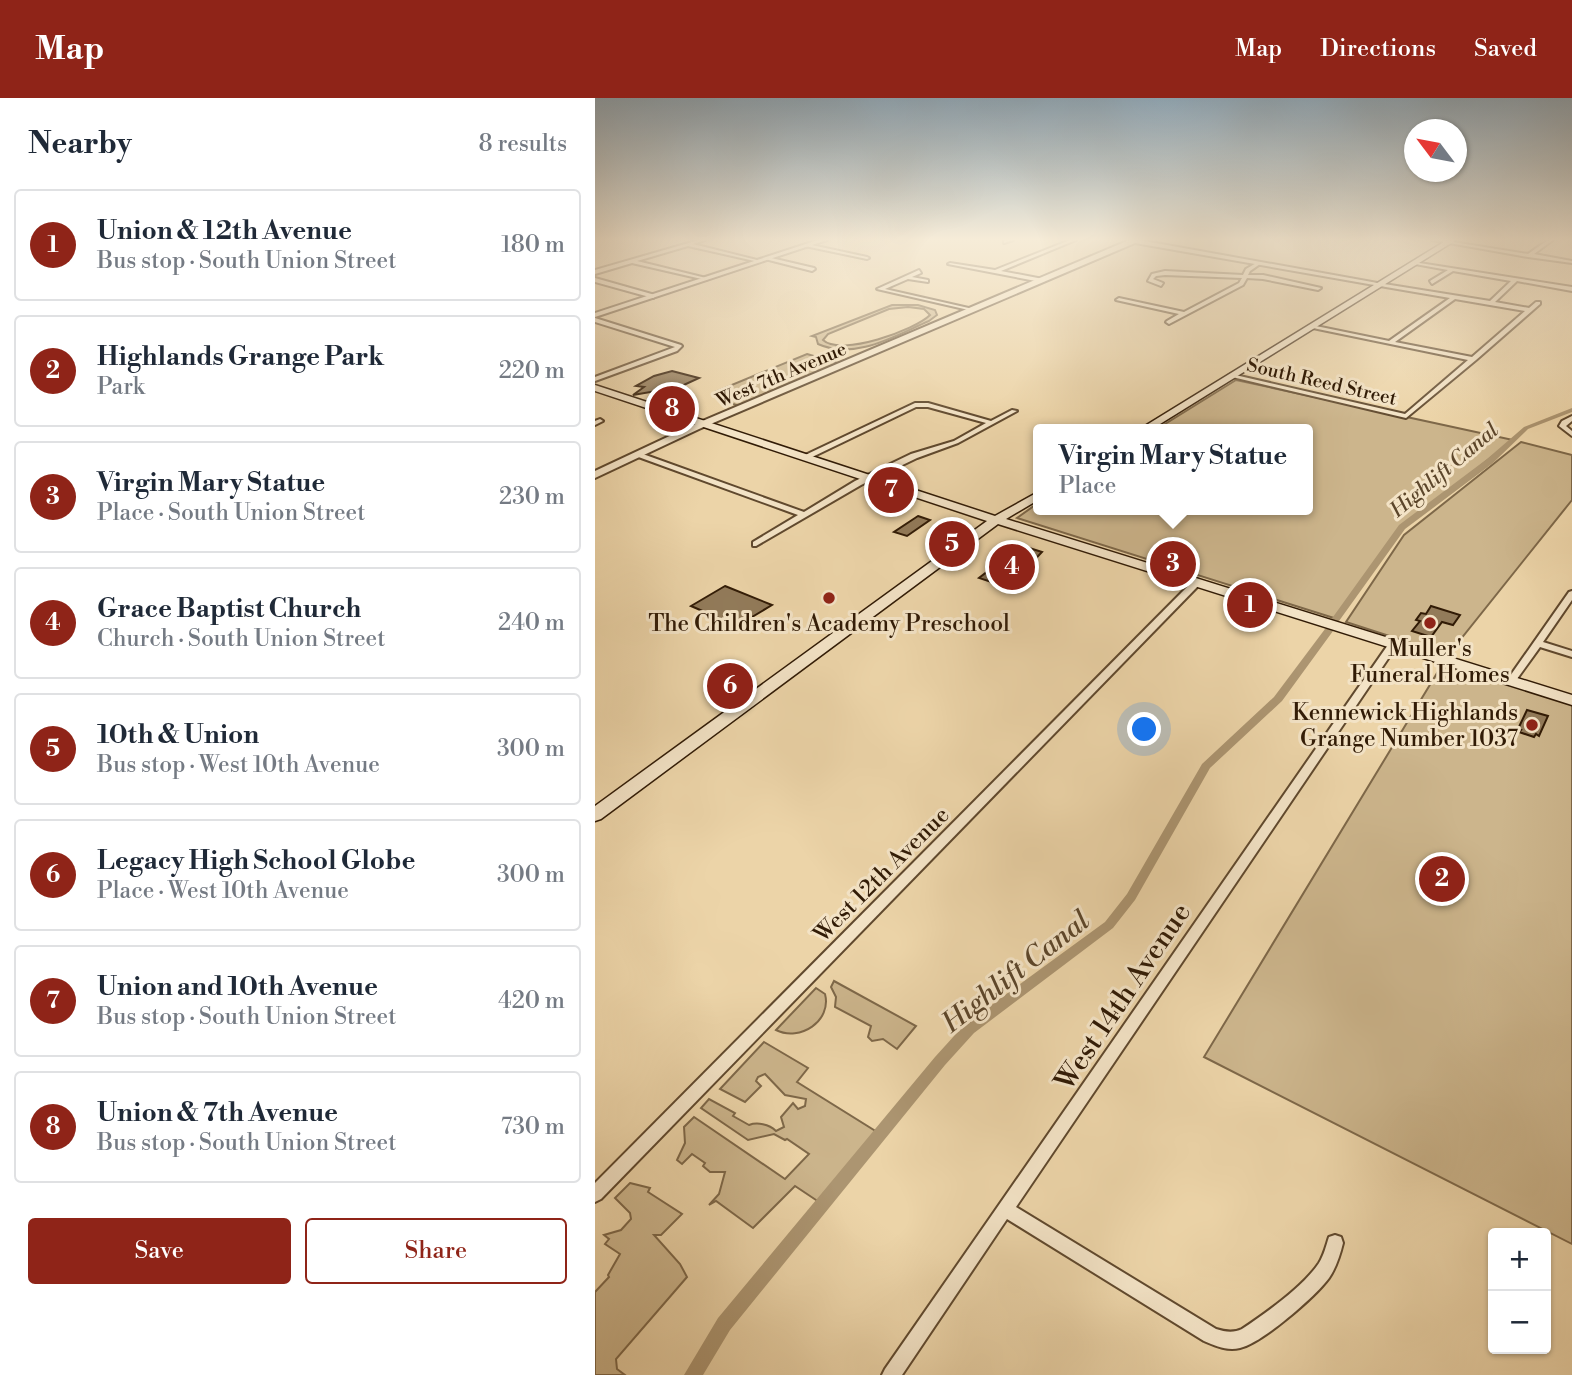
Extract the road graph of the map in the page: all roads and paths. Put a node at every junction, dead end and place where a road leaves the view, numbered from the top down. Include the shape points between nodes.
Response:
1 (644, 300) edge
2 (926, 300) edge
3 (995, 300) edge
4 (1119, 300) dead end
5 (1212, 300) edge
6 (1356, 300) edge
7 (1450, 300) edge
8 (1470, 300) edge
9 (1495, 300) edge
10 (1491, 303) junction
11 (1538, 303) dead end
12 (971, 310) junction
13 (1530, 310) junction
14 (1185, 314) junction
15 (595, 318) edge
16 (1169, 322) dead end
17 (1311, 327) junction
18 (1391, 342) junction
19 (1474, 359) junction
20 (1231, 376) junction
21 (595, 379) edge
22 (595, 388) edge
23 (1014, 411) dead end
24 (1572, 418) edge
25 (992, 423) junction
26 (704, 424) junction
27 (1153, 424) edge
28 (1572, 434) edge
29 (637, 455) junction
30 (805, 457) junction
31 (595, 475) edge
32 (870, 478) junction
33 (1033, 498) edge
34 (805, 515) junction
35 (996, 520) junction
36 (756, 544) dead end
37 (1197, 582) junction
38 (1572, 594) edge
39 (1538, 643) junction
40 (1393, 644) junction
41 (1572, 654) edge
42 (1511, 681) junction
43 (1572, 700) edge
44 (597, 810) edge
45 (595, 1194) edge
46 (1005, 1209) junction
47 (1335, 1243) dead end
48 (891, 1375) edge

1 - 15 street
2 - 12 street
3 - 12 street, West 7th Avenue
4 - 14 street
5 - 14 street
6 - 17 main road
7 - 18 street
8 - 10 street
9 - 10 street
10 - 13 street
11 - 13 street
12 - 26 street, West 7th Avenue
13 - 19 street
14 - 16 street
15 - 21 street via 678,344 674,350
17 - 18 street
17 - 20 main road
18 - 19 street
19 - 20 street, South Reed Street via 1406,416
20 - 27 main road
22 - 26 main road
23 - 25 street
24 - 28 street via 1562,426
25 - 30 street via 919,404
25 - 32 street
26 - 29 street, West 7th Avenue
26 - 30 main road
29 - 31 street, West 7th Avenue
29 - 34 street
30 - 32 main road
32 - 34 street
32 - 35 main road
33 - 35 main road
34 - 36 street
35 - 37 main road
35 - 44 main road
37 - 40 main road
37 - 45 street, West 12th Avenue
38 - 39 street
39 - 41 street
39 - 42 street
40 - 42 main road
40 - 46 street, West 14th Avenue
42 - 43 main road
46 - 47 street via 1210,1335 1230,1341 1259,1328 1321,1275
46 - 48 street, West 14th Avenue

